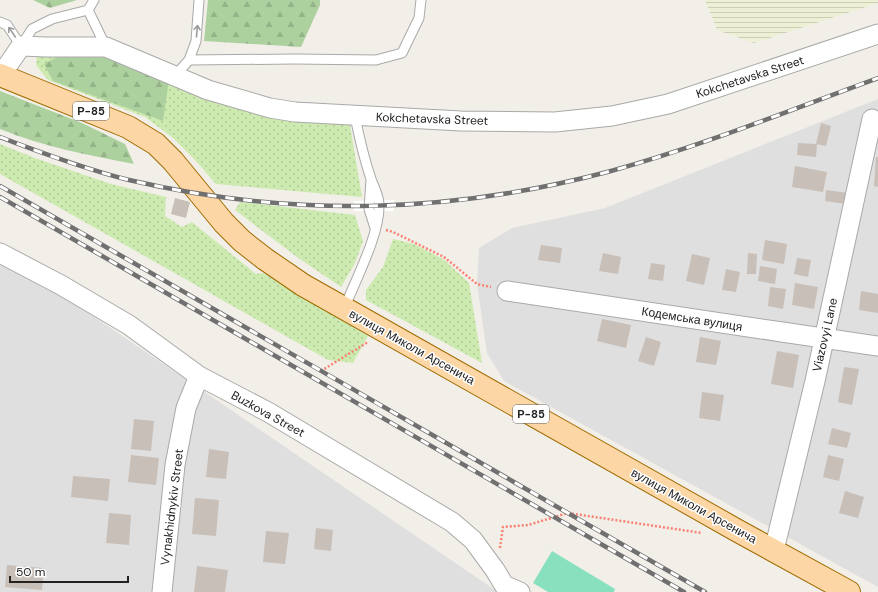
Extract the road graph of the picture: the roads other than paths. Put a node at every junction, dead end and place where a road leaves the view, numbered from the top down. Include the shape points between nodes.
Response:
1 (94, 0) edge
2 (199, 0) edge
3 (421, 0) edge
4 (88, 10) junction
5 (0, 22) edge
6 (878, 34) edge
7 (21, 46) junction
8 (106, 47) junction
9 (189, 60) junction
10 (0, 75) edge
11 (174, 77) junction
12 (355, 116) junction
13 (872, 119) dead end
14 (0, 253) edge
15 (507, 291) road end
16 (344, 309) junction
17 (824, 338) junction
18 (878, 346) edge
19 (198, 376) junction
20 (774, 550) junction
21 (505, 585) edge
22 (162, 592) edge
23 (849, 592) edge

1 - 4 lane
9 -> 2 lane via 196,41
3 - 9 lane via 419,18 402,53 376,60
4 - 7 lane via 52,19 32,29
4 - 8 lane
7 -> 5 lane via 7,25
6 - 12 street, Kokchetavska Street via 668,104 612,116 555,122
7 - 8 street, Kokchetavska Street
7 - 10 street
8 - 11 street, Kokchetavska Street
9 - 11 lane
10 - 16 main road, вулиця Миколи Арсенича / Р-85 via 128,127 156,144 242,241 303,285
11 - 12 street, Kokchetavska Street via 270,108
12 - 16 lane via 379,204 369,249
13 - 17 street, Viazovyi Lane
14 - 19 street, Buzkova Street via 129,325
15 - 17 street, Кодемська вулиця
16 - 20 main road, вулиця Миколи Арсенича / Р-85
17 - 18 street, Кодемська вулиця
17 - 20 street, Viazovyi Lane
19 - 21 street, Buzkova Street via 268,412 452,522 473,540
19 - 22 street, Vynakhidnykiv Street via 186,408 175,465
20 - 23 main road, вулиця Миколи Арсенича / Р-85

